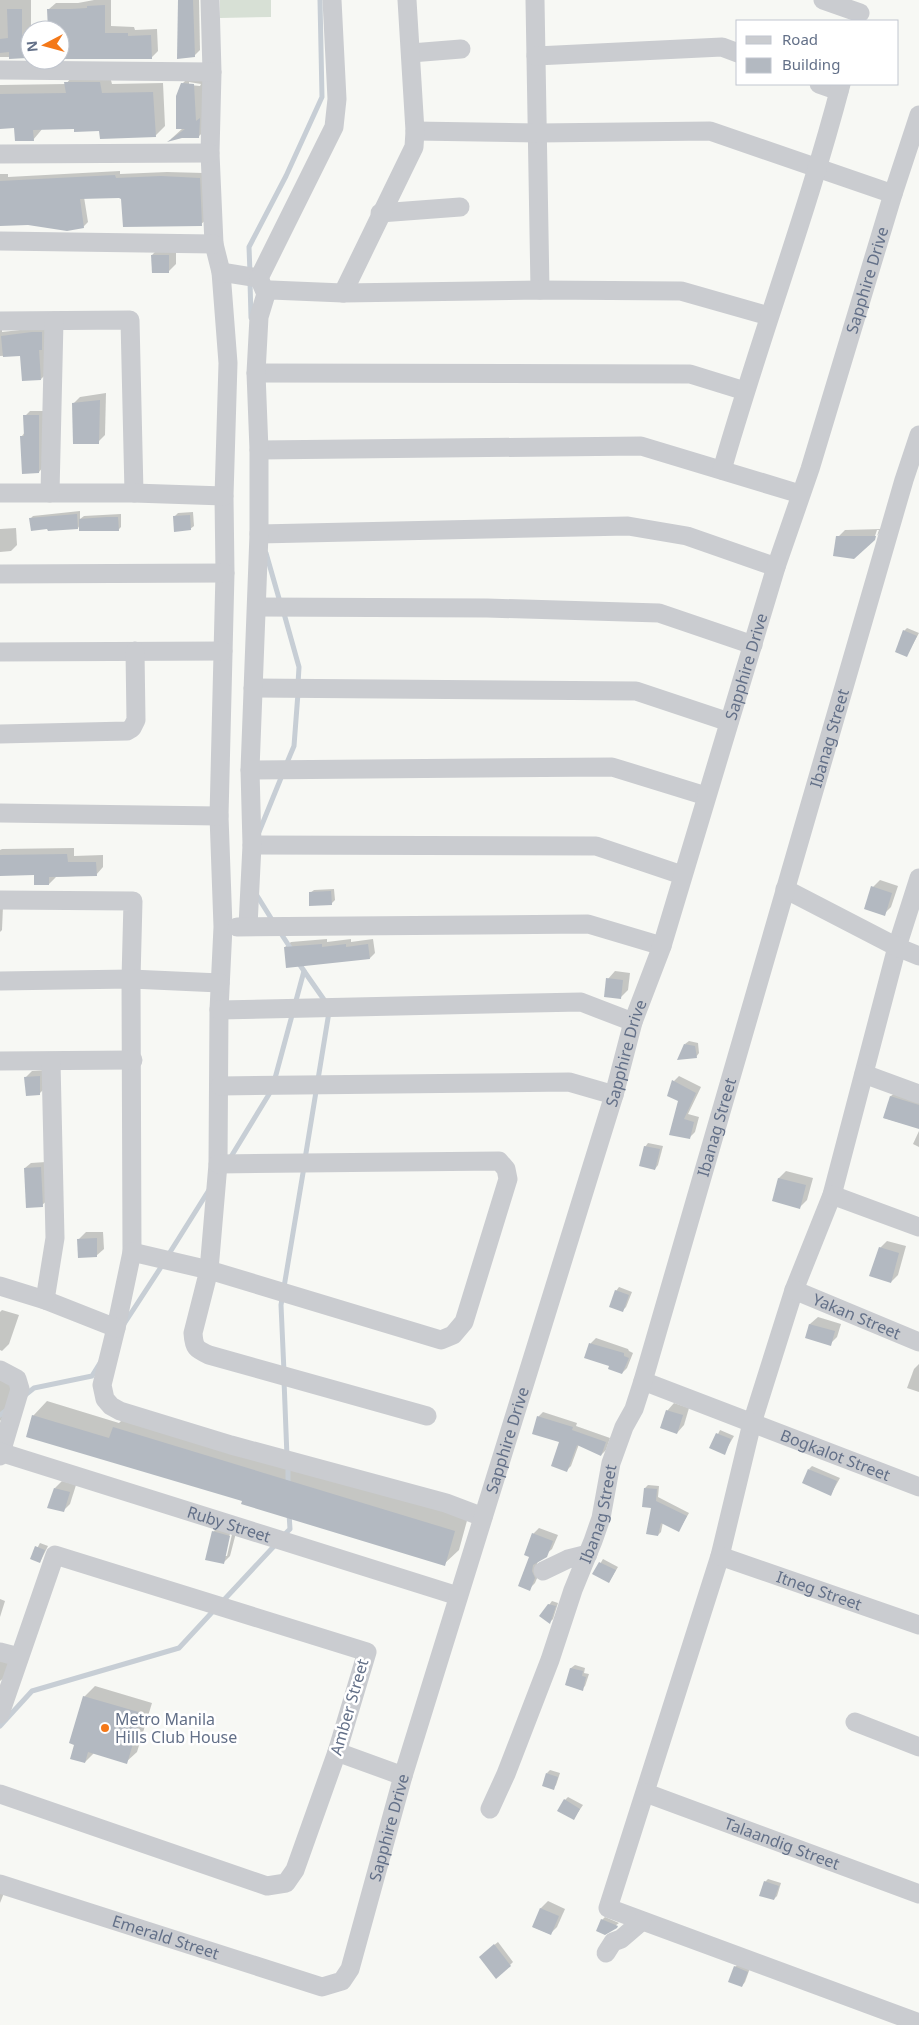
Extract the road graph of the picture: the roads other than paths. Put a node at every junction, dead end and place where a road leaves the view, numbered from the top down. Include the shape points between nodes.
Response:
1 (210, 0) edge
2 (332, 0) edge
3 (406, 0) edge
4 (535, 0) edge
5 (823, 0) edge
6 (860, 11) edge
7 (461, 49) dead end
8 (736, 52) edge
9 (411, 53) junction
10 (536, 56) junction
11 (0, 70) edge
12 (212, 72) junction
13 (824, 85) edge
14 (840, 88) edge
15 (919, 115) edge
16 (415, 131) junction
17 (538, 133) junction
18 (210, 153) junction
19 (0, 154) edge
20 (818, 168) junction
21 (893, 194) junction
22 (460, 207) dead end
23 (380, 213) junction
24 (0, 241) edge
25 (214, 244) junction
26 (221, 272) junction
27 (262, 286) junction
28 (540, 290) junction
29 (343, 293) junction
30 (770, 316) junction
31 (0, 321) edge
32 (54, 321) junction
33 (256, 373) junction
34 (745, 390) junction
35 (919, 435) edge
36 (259, 450) junction
37 (722, 470) junction
38 (0, 493) edge
39 (50, 493) junction
40 (134, 493) junction
41 (800, 494) junction
42 (224, 496) junction
43 (259, 534) junction
44 (776, 567) junction
45 (226, 573) junction
46 (0, 574) edge
47 (257, 607) junction
48 (754, 645) junction
49 (223, 651) junction
50 (0, 652) edge
51 (135, 652) junction
52 (253, 688) junction
53 (729, 722) junction
54 (0, 734) edge
55 (250, 770) junction
56 (706, 796) junction
57 (0, 813) edge
58 (219, 816) junction
59 (252, 845) junction
60 (682, 875) junction
61 (919, 878) edge
62 (785, 889) junction
63 (0, 900) edge
64 (248, 926) junction
65 (223, 927) junction
66 (662, 946) junction
67 (897, 947) junction
68 (919, 956) edge
69 (131, 979) junction
70 (0, 981) edge
71 (220, 983) junction
72 (219, 1010) junction
73 (633, 1022) junction
74 (133, 1060) junction
75 (0, 1061) edge
76 (51, 1062) junction
77 (864, 1074) junction
78 (220, 1086) junction
79 (919, 1094) edge
80 (614, 1095) junction
81 (218, 1164) junction
82 (832, 1196) junction
83 (919, 1227) edge
84 (132, 1252) junction
85 (209, 1270) junction
86 (0, 1286) edge
87 (794, 1290) junction
88 (46, 1300) junction
89 (116, 1328) junction
90 (919, 1342) edge
91 (0, 1370) edge
92 (643, 1381) junction
93 (427, 1416) dead end
94 (752, 1423) junction
95 (0, 1454) edge
96 (919, 1487) edge
97 (483, 1517) junction
98 (588, 1554) junction
99 (720, 1556) junction
100 (543, 1572) dead end
101 (458, 1596) junction
102 (919, 1625) edge
103 (0, 1652) edge
104 (19, 1657) junction
105 (0, 1714) edge
106 (855, 1722) dead end
107 (919, 1747) edge
108 (337, 1752) junction
109 (402, 1776) junction
110 (646, 1793) junction
111 (0, 1794) edge
112 (490, 1809) dead end
113 (0, 1884) edge
114 (919, 1894) edge
115 (642, 1920) junction
116 (606, 1952) dead end
117 (332, 1985) joint
118 (919, 2023) edge

1 - 12 street
2 - 27 street via 337,99 334,127
3 - 9 street
4 - 10 street
5 - 6 street
7 - 9 street
8 - 10 street via 722,47
9 - 16 street
10 - 17 street
11 - 12 street
12 - 18 street
13 - 14 street
14 - 20 street
15 - 21 street, Sapphire Drive
16 - 17 street
16 - 23 street via 414,147
17 - 20 street via 710,131
17 - 28 street
18 - 19 street
18 - 25 street
20 - 21 street
20 - 30 street
21 - 41 street, Sapphire Drive
22 - 23 street
23 - 29 street
24 - 25 street
25 - 26 street
26 - 27 street
26 - 42 street via 228,363
27 - 29 street via 271,290
27 - 33 street
28 - 29 street
28 - 30 street via 681,291
30 - 34 street
31 - 32 street
32 - 39 street
32 - 40 street via 130,320
33 - 34 street via 690,374
33 - 36 street
34 - 37 street
35 - 62 street, Ibanag Street
36 - 37 street via 641,446
36 - 43 street
37 - 41 street
38 - 39 street
39 - 40 street
40 - 42 street
41 - 44 street, Sapphire Drive
42 - 45 street
43 - 44 street via 628,526 687,536
43 - 47 street
44 - 48 street, Sapphire Drive
45 - 46 street
45 - 49 street
47 - 48 street via 660,613
47 - 52 street
48 - 53 street, Sapphire Drive
49 - 51 street
49 - 58 street
50 - 51 street
51 - 54 street via 136,720 127,732
52 - 53 street via 636,691
52 - 55 street
53 - 56 street, Sapphire Drive
55 - 56 street via 612,767
55 - 59 street
56 - 60 street, Sapphire Drive
57 - 58 street
58 - 65 street
59 - 60 street via 596,846
59 - 64 street
60 - 66 street, Sapphire Drive
61 - 67 street
62 - 67 street
62 - 92 street, Ibanag Street
63 - 69 street via 133,901
64 - 65 street
64 - 66 street via 588,924
65 - 71 street
66 - 73 street, Sapphire Drive
67 - 68 street
67 - 77 street
69 - 70 street
69 - 71 street
69 - 74 street
71 - 72 street
72 - 73 street via 581,1002
72 - 78 street
73 - 80 street, Sapphire Drive
74 - 76 street
74 - 84 street
75 - 76 street
76 - 88 street via 55,1238
77 - 79 street
77 - 82 street
78 - 80 street via 569,1082
78 - 81 street
80 - 97 street, Sapphire Drive
81 - 85 street
81 - 85 street via 499,1161 506,1169 508,1179 464,1322 453,1335 441,1340
82 - 83 street
82 - 87 street
84 - 85 street
84 - 89 street
85 - 93 street via 193,1333 197,1350
86 - 88 street
87 - 90 street, Yakan Street
87 - 94 street
88 - 89 street
89 - 97 street via 102,1385 104,1400 120,1411 446,1503
91 - 95 street via 17,1379 20,1389
92 - 94 street, Bogkalot Street
92 - 98 street, Ibanag Street via 611,1463 601,1518
94 - 96 street, Bogkalot Street
94 - 99 street
95 - 101 street, Ruby Street
97 - 101 street, Sapphire Drive
98 - 100 street
98 - 112 street, Ibanag Street via 550,1660
99 - 102 street, Itneg Street
99 - 110 street
101 - 109 street, Sapphire Drive
103 - 104 street
104 - 105 street, Amber Street
104 - 108 street, Amber Street via 55,1555 367,1652
106 - 107 street
108 - 109 street
108 - 111 street, Amber Street via 295,1870 286,1883 267,1886
109 - 117 street, Sapphire Drive via 350,1969 342,1981
110 - 114 street, Talaandig Street
110 - 115 street via 608,1908
113 - 117 street, Emerald Street via 322,1988
115 - 116 street
115 - 118 street

